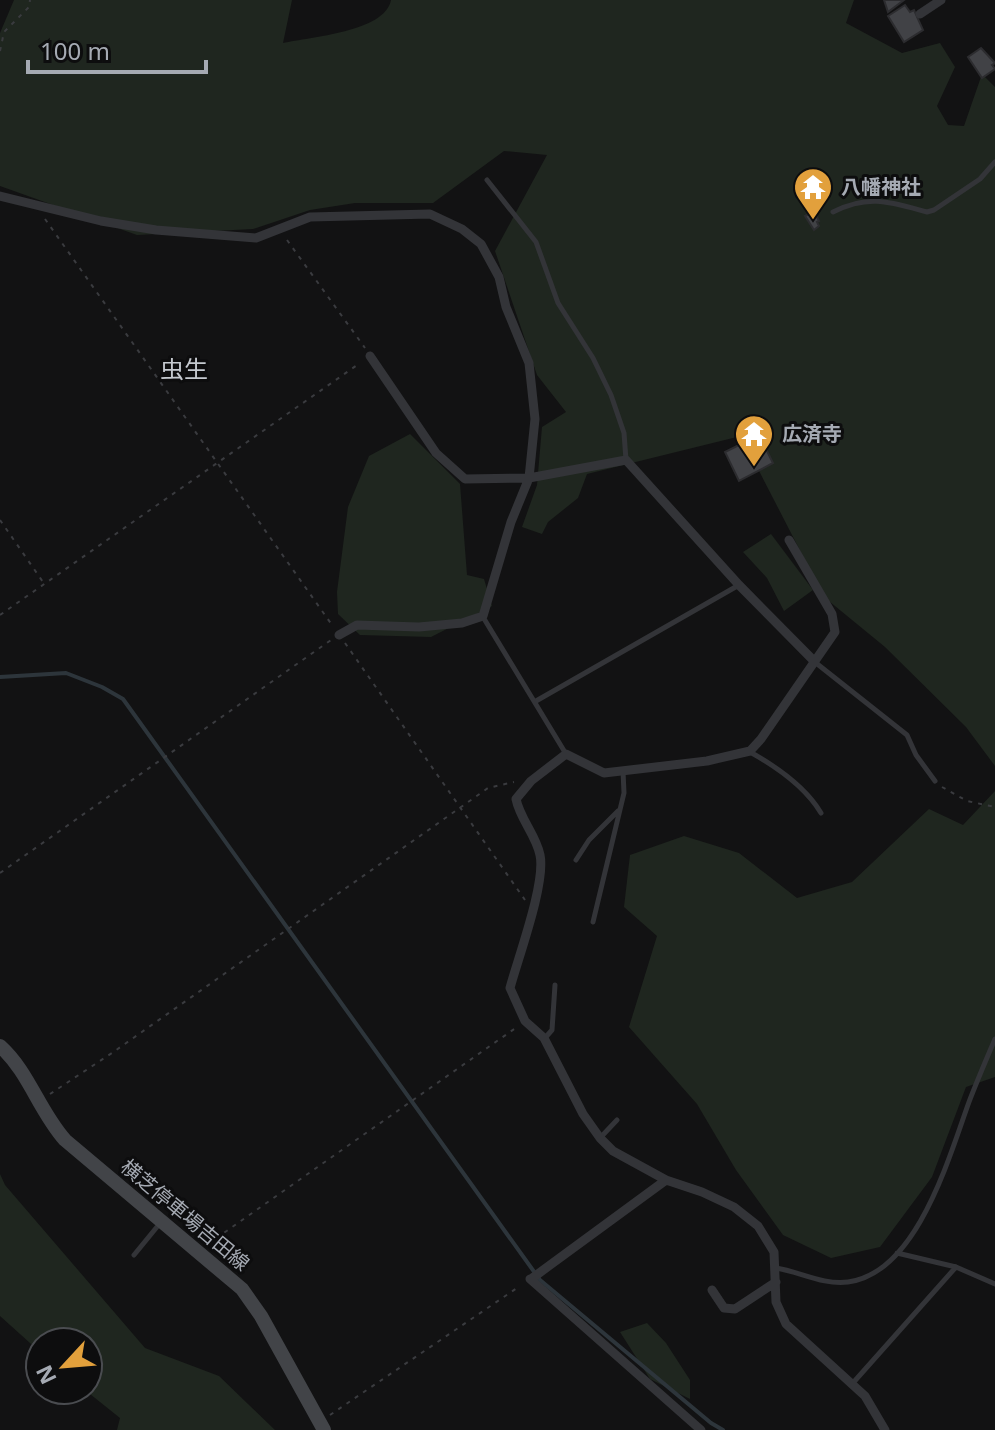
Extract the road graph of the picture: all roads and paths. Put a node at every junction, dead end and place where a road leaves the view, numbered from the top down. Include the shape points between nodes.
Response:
1 (30, 0) edge
2 (941, 0) edge
3 (920, 14) dead end
4 (0, 51) edge
5 (995, 162) edge
6 (487, 180) dead end
7 (0, 196) edge
8 (36, 206) junction
9 (833, 212) dead end
10 (280, 230) junction
11 (370, 356) junction
12 (626, 460) junction
13 (219, 461) junction
14 (529, 478) junction
15 (0, 520) edge
16 (789, 540) dead end
17 (44, 583) junction
18 (739, 585) junction
19 (0, 615) edge
20 (483, 616) junction
21 (339, 635) junction
22 (815, 662) junction
23 (536, 701) junction
24 (750, 751) junction
25 (566, 754) junction
26 (623, 771) junction
27 (531, 781) junction
28 (935, 781) joint
29 (460, 807) junction
30 (995, 807) edge
31 (619, 810) junction
32 (821, 813) dead end
33 (576, 860) dead end
34 (0, 873) edge
35 (533, 911) junction
36 (593, 922) dead end
37 (555, 985) dead end
38 (525, 1021) junction
39 (544, 1038) junction
40 (995, 1039) edge
41 (0, 1046) edge
42 (37, 1101) junction
43 (617, 1120) dead end
44 (600, 1138) junction
45 (666, 1180) junction
46 (161, 1221) junction
47 (197, 1251) junction
48 (896, 1253) junction
49 (134, 1255) dead end
50 (956, 1267) junction
51 (776, 1268) junction
52 (533, 1277) junction
53 (776, 1282) junction
54 (995, 1284) edge
55 (712, 1290) dead end
56 (851, 1384) junction
57 (322, 1426) edge
58 (701, 1430) edge
59 (885, 1430) edge

1 - 4 path via 4,32
2 - 3 street
5 - 9 lane via 980,179 934,210 881,200
6 - 12 lane via 536,242 558,303 611,395 624,433
7 - 8 street
8 - 10 street via 156,230 256,238
8 - 13 path
10 - 11 path
10 - 14 street via 310,217 430,214 481,244 499,277 529,363 535,419
11 - 13 path
11 - 14 street via 436,453 465,479
12 - 14 street
12 - 18 street
13 - 17 path
13 - 21 path
14 - 20 street
15 - 17 path
16 - 22 street via 832,614 835,632
17 - 19 path
18 - 22 street
18 - 23 lane
20 - 21 street via 433,626 357,625
20 - 23 lane
21 - 29 path
21 - 34 path
22 - 24 street
22 - 28 lane via 907,735
23 - 25 lane
24 - 26 street
24 - 32 lane via 776,766
25 - 26 street via 604,773
25 - 27 street
26 - 31 lane
27 - 29 path via 488,788
27 - 35 street via 516,799 541,860
28 - 30 path via 967,801
29 - 35 path
29 - 42 path
31 - 33 lane
31 - 36 lane
35 - 38 street via 510,988
37 - 39 lane via 552,1030
38 - 39 street
38 - 47 path
39 - 44 street
40 - 48 lane via 941,1179 918,1226
41 - 42 main road, 横芝停車場吉田線 via 20,1068
42 - 46 main road, 横芝停車場吉田線 via 78,1153
43 - 44 lane
44 - 45 street via 625,1159
45 - 51 street via 734,1207 758,1226 774,1252
45 - 52 street
46 - 47 main road, 横芝停車場吉田線
46 - 49 lane
47 - 57 main road, 横芝停車場吉田線 via 253,1302
48 - 50 lane
48 - 51 lane via 873,1272 847,1282 823,1282
50 - 54 lane
50 - 56 lane
51 - 53 street
52 - 57 path
52 - 58 street
53 - 55 street via 735,1309 724,1308
53 - 56 street via 776,1302 786,1324
56 - 59 street via 865,1396

